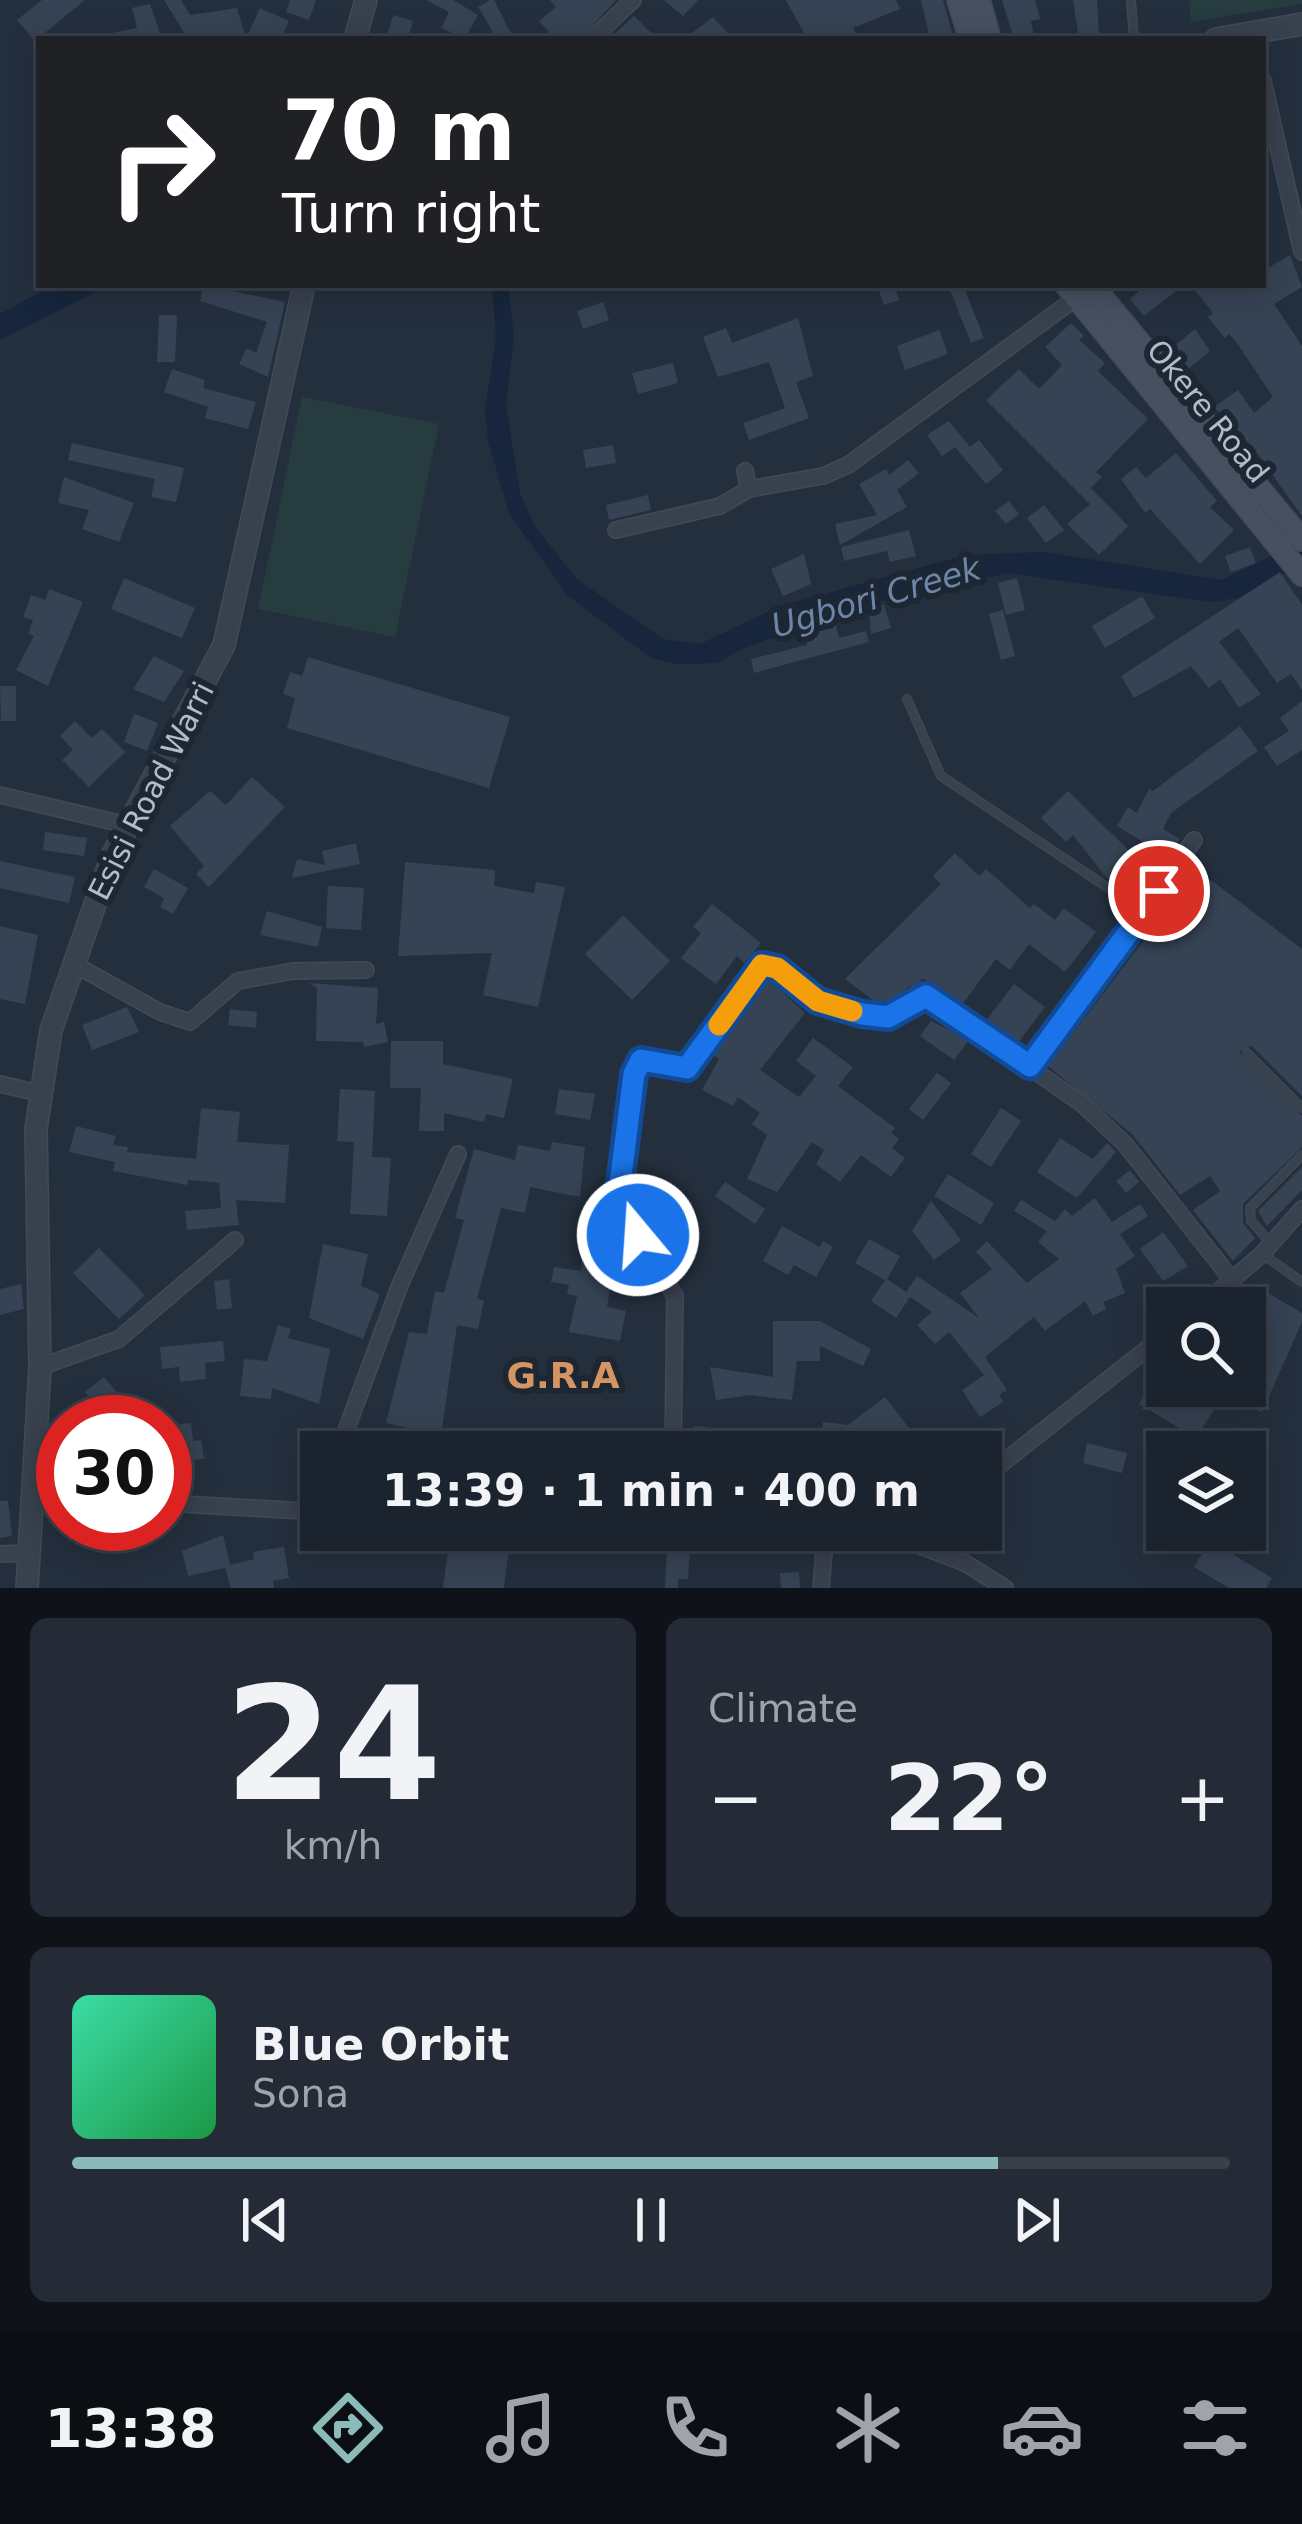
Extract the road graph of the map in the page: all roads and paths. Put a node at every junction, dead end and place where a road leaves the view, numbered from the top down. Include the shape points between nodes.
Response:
1 (365, 0) edge
2 (633, 0) edge
3 (958, 0) edge
4 (979, 0) edge
5 (1131, 0) edge
6 (1302, 24) edge
7 (356, 36) edge
8 (595, 36) edge
9 (969, 36) edge
10 (989, 36) edge
11 (1134, 36) edge
12 (1253, 36) edge
13 (1266, 93) edge
14 (1296, 212) edge
15 (1302, 252) edge
16 (303, 288) edge
17 (1078, 289) edge
18 (745, 471) dead end
19 (749, 489) junction
20 (616, 530) dead end
21 (1291, 538) edge
22 (1299, 571) edge
23 (907, 698) dead end
24 (0, 795) edge
25 (127, 825) junction
26 (1194, 840) dead end
27 (1142, 910) junction
28 (72, 963) junction
29 (366, 970) dead end
30 (1246, 1053) dead end
31 (1030, 1066) junction
32 (0, 1084) edge
33 (40, 1094) junction
34 (1302, 1108) edge
35 (458, 1154) dead end
36 (1302, 1155) edge
37 (1302, 1209) edge
38 (235, 1240) dead end
39 (1267, 1249) junction
40 (1233, 1281) junction
41 (1302, 1282) edge
42 (1225, 1287) edge
43 (1146, 1350) edge
44 (40, 1367) junction
45 (39, 1395) edge
46 (346, 1431) edge
47 (673, 1431) edge
48 (1002, 1464) edge
49 (36, 1495) edge
50 (192, 1504) edge
51 (300, 1507) edge
52 (824, 1551) edge
53 (934, 1551) edge
54 (30, 1553) junction
55 (0, 1554) edge
56 (27, 1588) edge
57 (821, 1588) edge
58 (1005, 1588) edge

1 - 7 street
2 - 8 street
3 - 9 main road
4 - 10 main road
5 - 11 lane
6 - 12 street
13 - 14 street
14 - 15 street
16 - 25 street, Esisi Road Warri via 224,645
17 - 19 street via 848,465
17 - 21 main road, Okere Road
18 - 19 street
19 - 20 street via 703,511
21 - 22 main road, Okere Road
23 - 27 lane via 941,776
24 - 25 street
25 - 28 street, Esisi Road Warri
26 - 27 street
27 - 31 street
28 - 29 street via 190,1022 238,981
28 - 33 street, Esisi Road Warri
30 - 34 lane
31 - 40 street via 1125,1144
31 - 47 street via 926,996 888,1017 862,1014 818,1001 762,965 687,1068 641,1060 628,1091 620,1184 628,1220 675,1296
32 - 33 street
33 - 44 street, Esisi Road Warri
35 - 46 street
36 - 39 lane via 1250,1208
37 - 39 street
38 - 44 street via 119,1339
39 - 40 street
39 - 41 lane
40 - 42 street
43 - 48 street
44 - 45 street, Esisi Road Warri
49 - 54 street, Esisi Road Warri
50 - 51 street
52 - 57 street
53 - 58 street
54 - 55 street
54 - 56 street, Esisi Road Warri

